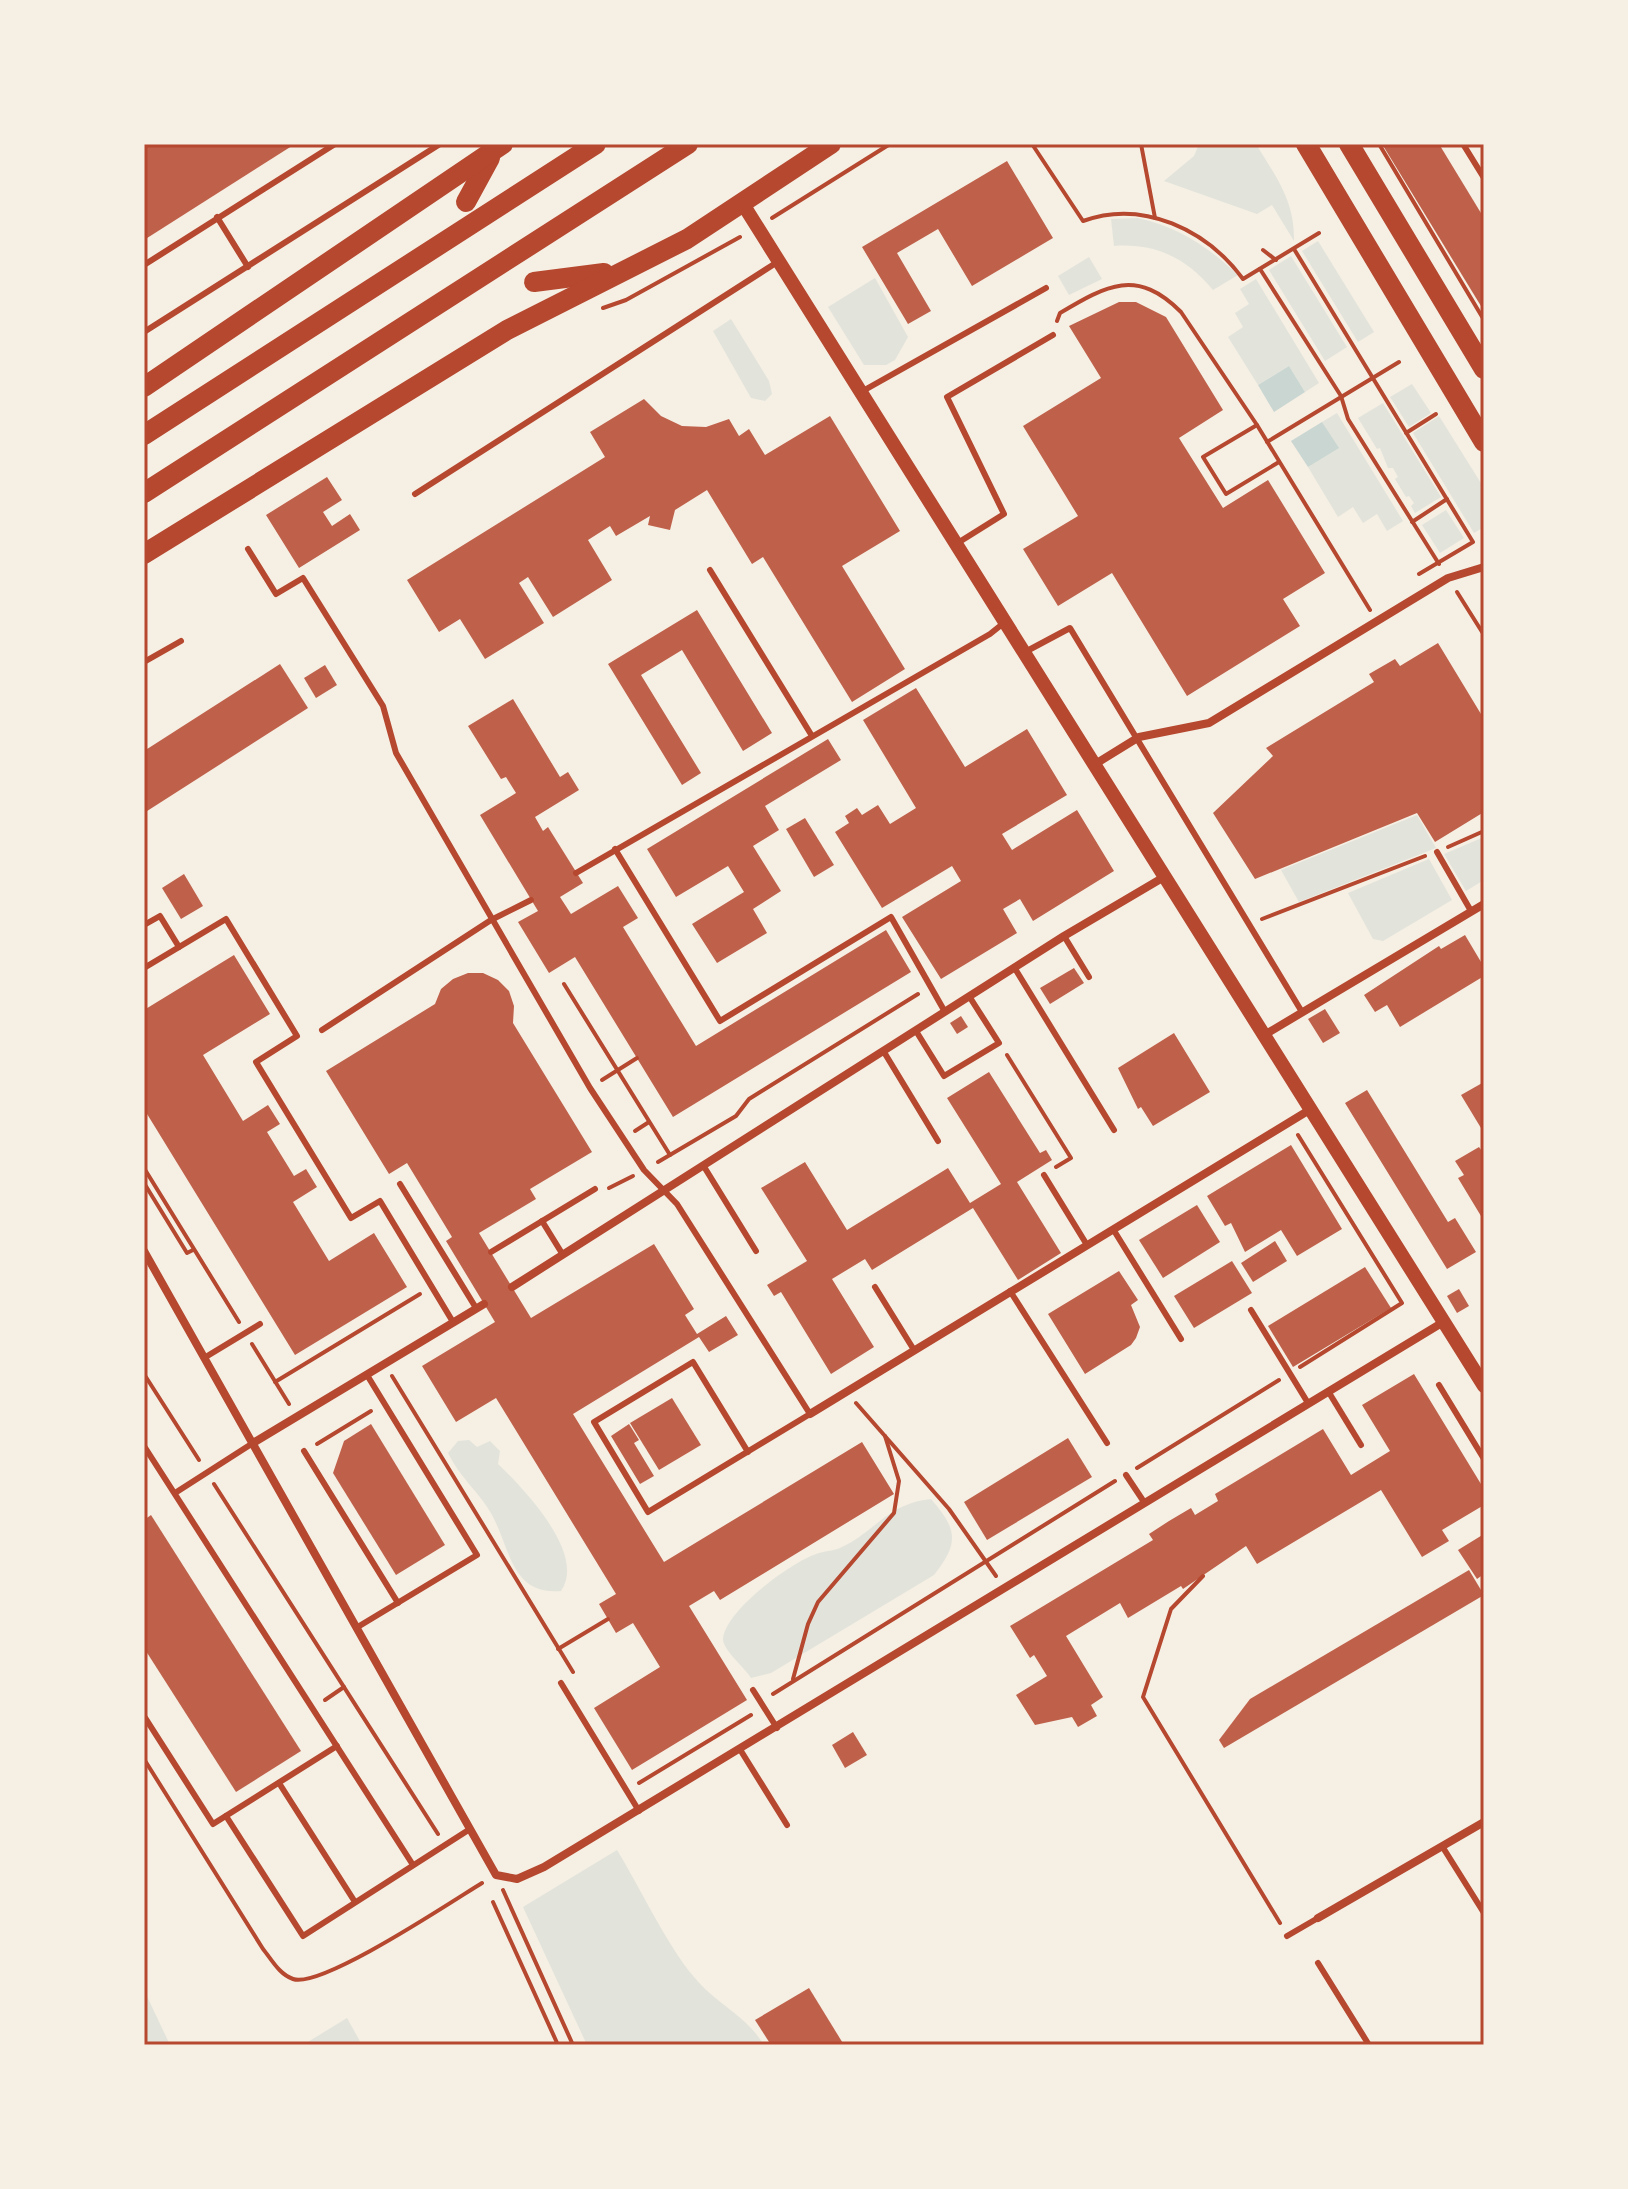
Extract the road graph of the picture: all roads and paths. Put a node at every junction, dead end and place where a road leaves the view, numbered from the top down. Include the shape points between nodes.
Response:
1 (335, 144) edge
2 (440, 144) edge
3 (596, 144) edge
4 (688, 144) edge
5 (831, 144) edge
6 (890, 144) edge
7 (1032, 144) edge
8 (1141, 144) edge
9 (1306, 144) edge
10 (1349, 144) edge
11 (1379, 144) edge
12 (1463, 144) edge
13 (499, 148) edge
14 (1484, 178) edge
15 (741, 201) junction
16 (466, 202) dead end
17 (217, 217) junction
18 (1155, 218) junction
19 (758, 226) junction
20 (1319, 233) dead end
21 (1294, 249) junction
22 (1263, 250) dead end
23 (1276, 260) junction
24 (779, 261) junction
25 (144, 265) edge
26 (248, 267) junction
27 (627, 269) junction
28 (1260, 269) junction
29 (534, 282) dead end
30 (1046, 288) dead end
31 (598, 310) dead end
32 (1484, 320) edge
33 (144, 332) edge
34 (1053, 335) joint
35 (1399, 362) dead end
36 (1484, 369) edge
37 (1372, 377) junction
38 (144, 387) edge
39 (860, 392) junction
40 (1341, 396) junction
41 (1436, 414) dead end
42 (1257, 425) junction
43 (1406, 433) junction
44 (144, 435) edge
45 (1267, 442) junction
46 (1484, 442) edge
47 (1279, 462) junction
48 (1215, 476) junction
49 (1207, 481) dead end
50 (144, 493) edge
51 (415, 494) dead end
52 (1447, 499) junction
53 (1412, 522) junction
54 (956, 544) junction
55 (248, 549) dead end
56 (144, 554) edge
57 (1438, 562) junction
58 (1484, 567) edge
59 (710, 570) dead end
60 (1414, 577) dead end
61 (1461, 598) dead end
62 (1379, 599) dead end
63 (1366, 605) dead end
64 (1354, 615) dead end
65 (1005, 622) junction
66 (1484, 635) edge
67 (181, 641) dead end
68 (1025, 652) junction
69 (144, 662) edge
70 (812, 736) junction
71 (1139, 737) junction
72 (1097, 763) junction
73 (1484, 831) edge
74 (615, 849) junction
75 (1437, 852) junction
76 (576, 873) dead end
77 (1164, 877) junction
78 (531, 900) dead end
79 (1484, 904) edge
80 (1471, 911) junction
81 (491, 920) junction
82 (1249, 924) junction
83 (144, 925) edge
84 (1064, 936) junction
85 (179, 947) junction
86 (1014, 967) junction
87 (144, 968) edge
88 (1089, 977) dead end
89 (564, 984) dead end
90 (919, 993) dead end
91 (969, 996) junction
92 (945, 1012) junction
93 (1302, 1012) junction
94 (322, 1030) dead end
95 (916, 1031) junction
96 (1266, 1034) junction
97 (999, 1043) junction
98 (884, 1052) junction
99 (637, 1058) dead end
100 (617, 1070) junction
101 (1312, 1108) junction
102 (1289, 1121) junction
103 (649, 1122) junction
104 (637, 1129) dead end
105 (1114, 1130) dead end
106 (938, 1141) dead end
107 (670, 1155) junction
108 (703, 1165) junction
109 (144, 1168) edge
110 (644, 1170) junction
111 (1044, 1175) joint
112 (151, 1179) junction
113 (144, 1183) edge
114 (400, 1184) dead end
115 (595, 1189) joint
116 (663, 1191) junction
117 (542, 1221) junction
118 (1113, 1229) junction
119 (1087, 1245) junction
120 (194, 1249) junction
121 (144, 1251) edge
122 (756, 1251) dead end
123 (491, 1252) dead end
124 (563, 1255) junction
125 (463, 1269) dead end
126 (455, 1274) junction
127 (432, 1287) junction
128 (512, 1287) dead end
129 (875, 1287) dead end
130 (1010, 1291) junction
131 (480, 1306) joint
132 (1251, 1310) dead end
133 (1445, 1321) junction
134 (453, 1322) junction
135 (260, 1324) dead end
136 (245, 1333) junction
137 (1181, 1339) dead end
138 (914, 1350) junction
139 (204, 1358) junction
140 (1290, 1373) junction
141 (144, 1374) edge
142 (367, 1375) junction
143 (396, 1383) dead end
144 (1439, 1385) dead end
145 (1484, 1386) edge
146 (846, 1391) junction
147 (1328, 1391) junction
148 (1308, 1403) junction
149 (810, 1414) junction
150 (381, 1422) dead end
151 (885, 1436) junction
152 (253, 1443) junction
153 (1107, 1443) dead end
154 (1361, 1445) dead end
155 (144, 1446) edge
156 (304, 1451) joint
157 (748, 1452) junction
158 (1484, 1459) edge
159 (207, 1472) junction
160 (1126, 1475) junction
161 (175, 1493) junction
162 (1144, 1502) junction
163 (987, 1561) junction
164 (1203, 1576) dead end
165 (1004, 1589) junction
166 (398, 1603) junction
167 (608, 1619) dead end
168 (356, 1628) junction
169 (558, 1649) junction
170 (793, 1681) junction
171 (561, 1683) joint
172 (344, 1687) junction
173 (753, 1690) dead end
174 (762, 1704) junction
175 (313, 1708) junction
176 (144, 1716) edge
177 (777, 1728) junction
178 (337, 1746) junction
179 (741, 1751) junction
180 (279, 1783) junction
181 (627, 1791) junction
182 (639, 1811) junction
183 (226, 1816) junction
184 (1484, 1822) edge
185 (787, 1825) dead end
186 (470, 1829) junction
187 (445, 1845) junction
188 (1442, 1846) junction
189 (413, 1865) junction
190 (496, 1875) junction
191 (355, 1902) junction
192 (493, 1902) dead end
193 (1484, 1913) edge
194 (1318, 1918) joint
195 (1287, 1936) joint
196 (1318, 1963) dead end
197 (558, 2045) edge
198 (573, 2045) edge
199 (1369, 2045) edge

1 - 17 lane
2 - 26 lane
3 - 44 main road
4 - 50 main road
5 - 15 main road
6 - 19 path
7 - 18 path via 1083,221 1119,214
8 - 18 path
9 - 46 main road
10 - 36 main road
11 - 32 path
12 - 14 lane
13 - 16 main road
13 - 38 main road
15 - 19 street
15 - 27 main road via 687,239
17 - 25 lane
17 - 26 lane
18 - 28 path via 1179,226 1216,250 1243,279
19 - 24 street
19 - 31 path via 702,261
20 - 21 path
21 - 23 path
21 - 37 path
22 - 23 path
23 - 28 path
24 - 39 street
24 - 51 lane
26 - 33 lane
27 - 29 main road
27 - 56 main road via 507,330
28 - 40 path
30 - 39 lane
34 - 42 path via 1060,313 1097,290 1146,286 1181,312
34 - 54 lane via 947,397 1004,514
35 - 37 path
37 - 40 path
37 - 43 path
39 - 54 street
40 - 45 path
40 - 53 path via 1348,419
41 - 43 path
42 - 45 path
42 - 48 path via 1203,457
43 - 52 path
45 - 47 path
47 - 48 path via 1226,494
47 - 63 path
48 - 49 path
52 - 53 path
52 - 57 path via 1473,542
53 - 57 path
54 - 65 street
55 - 81 lane via 276,594 303,578 383,706 396,753
57 - 60 path
58 - 71 street via 1448,578 1209,723
59 - 70 lane
61 - 66 path
62 - 64 path
65 - 68 street
65 - 70 lane
67 - 69 lane
68 - 71 lane via 1070,628
68 - 72 street
70 - 74 lane
71 - 72 street
71 - 82 lane
72 - 77 street
73 - 75 path
74 - 76 lane
74 - 92 lane via 720,1021 891,917
75 - 80 lane
75 - 82 path
77 - 84 street
77 - 96 street
78 - 81 lane
79 - 80 street
80 - 93 street
81 - 94 lane
81 - 110 lane
82 - 93 lane
83 - 85 lane via 160,916
84 - 86 street
84 - 88 lane
85 - 87 lane
85 - 127 lane via 226,919 297,1036 256,1062 351,1218 380,1201
86 - 91 street
86 - 105 lane
89 - 100 path
90 - 107 path
91 - 92 street
91 - 97 lane
92 - 95 street
93 - 96 street
95 - 97 lane via 944,1076
95 - 98 street
96 - 101 street
97 - 111 path via 1071,1158
98 - 106 lane
98 - 108 street
99 - 100 path
100 - 103 path
101 - 102 street
101 - 133 street
102 - 118 street
102 - 140 path via 1402,1303
103 - 104 path
103 - 107 path
107 - 110 path
108 - 116 street
108 - 122 lane
109 - 112 path
110 - 115 path via 613,1187
110 - 116 lane
111 - 119 lane
112 - 113 path
112 - 120 path
113 - 120 path via 187,1253
114 - 126 lane
115 - 117 lane
116 - 124 street
116 - 149 lane via 677,1204
117 - 123 lane
117 - 124 lane
118 - 119 street
118 - 137 lane
119 - 130 street
120 - 136 path
121 - 139 street
124 - 128 street
125 - 126 lane
126 - 131 lane
127 - 134 lane
127 - 136 path via 275,1382
129 - 138 lane
130 - 138 street
130 - 153 lane
131 - 134 street
132 - 140 lane
133 - 145 street
133 - 147 street
134 - 142 street
135 - 136 lane
136 - 139 lane
138 - 146 street
139 - 152 street
140 - 148 lane
140 - 160 path
141 - 159 path
142 - 152 street
142 - 166 lane via 477,1555
143 - 169 path
144 - 158 lane
146 - 149 street
146 - 151 path
147 - 148 street
147 - 154 lane
148 - 162 street
149 - 157 lane
150 - 156 path via 373,1410
151 - 163 path
151 - 170 path via 899,1481 894,1513 818,1602
152 - 159 lane
152 - 168 street
155 - 161 lane
156 - 166 lane
157 - 157 lane via 693,1362 594,1422 648,1512
159 - 161 lane
159 - 172 path
160 - 162 lane
160 - 163 path
161 - 175 lane
162 - 165 street
163 - 165 path
163 - 170 path
164 - 195 path via 1171,1609 1143,1697
165 - 177 street
166 - 168 lane
167 - 169 path
168 - 186 street
169 - 171 path via 574,1675
170 - 174 path
171 - 181 lane
172 - 175 path
172 - 187 path
173 - 174 lane
174 - 177 lane
174 - 181 path
175 - 178 lane
176 - 183 lane via 213,1824
177 - 179 street
178 - 180 lane
178 - 189 lane
179 - 182 street
179 - 185 lane
180 - 183 lane
180 - 191 lane
181 - 182 lane
182 - 190 street via 517,1879
183 - 191 lane via 303,1936
184 - 188 street
186 - 187 lane
186 - 190 street
187 - 189 lane
188 - 193 lane
188 - 194 street
189 - 191 lane
190 - 198 path
192 - 197 path
194 - 195 lane
196 - 199 lane

